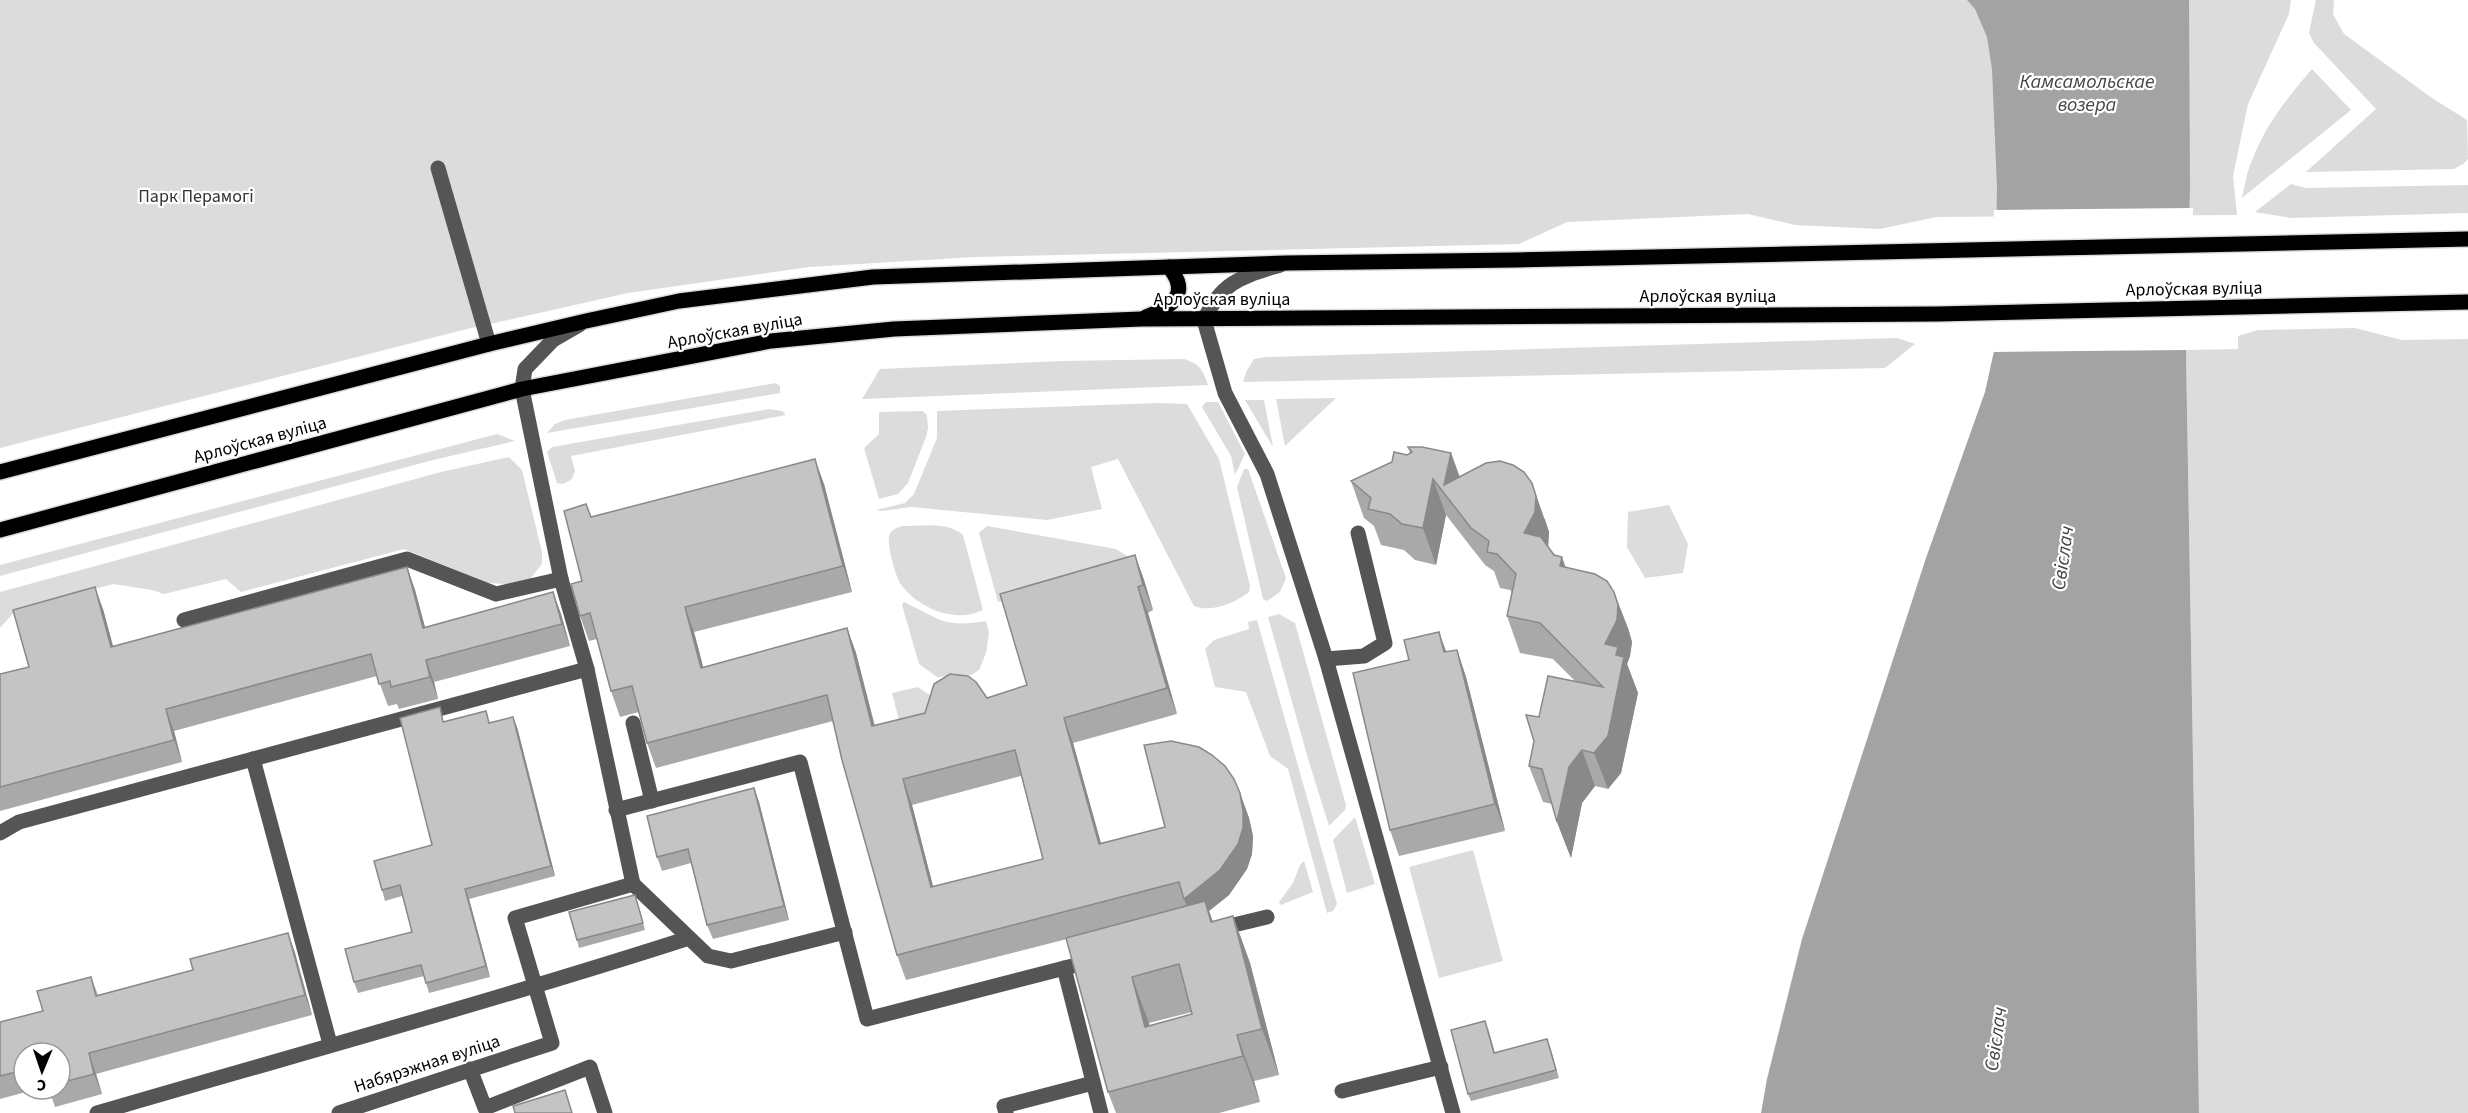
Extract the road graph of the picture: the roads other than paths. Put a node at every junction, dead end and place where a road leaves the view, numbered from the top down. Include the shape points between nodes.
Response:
1 (438, 168) dead end
2 (2468, 239) edge
3 (1286, 263) junction
4 (1168, 267) junction
5 (2468, 302) edge
6 (1141, 319) junction
7 (1204, 320) junction
8 (586, 321) junction
9 (489, 344) junction
10 (522, 389) junction
11 (0, 472) edge
12 (0, 530) edge
13 (1358, 533) dead end
14 (561, 579) junction
15 (184, 620) dead end
16 (1326, 658) junction
17 (587, 669) junction
18 (633, 723) edge
19 (254, 759) junction
20 (652, 801) junction
21 (616, 810) junction
22 (0, 833) edge
23 (633, 884) junction
24 (1267, 917) dead end
25 (845, 932) junction
26 (1199, 934) edge
27 (689, 938) junction
28 (1109, 957) edge
29 (1064, 968) junction
30 (535, 987) junction
31 (330, 1044) junction
32 (1441, 1067) junction
33 (470, 1070) junction
34 (1093, 1083) junction
35 (1342, 1091) dead end
36 (97, 1113) edge
37 (339, 1113) edge
38 (605, 1113) edge
39 (1006, 1113) edge
40 (1101, 1113) edge
41 (1453, 1113) edge

1 - 9 street
2 - 3 main road, Арлоўская вуліца
3 - 4 main road, Арлоўская вуліца
3 - 7 street via 1237,279 1213,300
4 - 6 main road via 1178,279 1179,290 1174,300 1163,310
4 - 8 main road, Арлоўская вуліца via 873,277 679,301
5 - 7 main road, Арлоўская вуліца via 1938,314
6 - 7 main road, Арлоўская вуліца
6 - 10 main road, Арлоўская вуліца via 894,329 771,341
7 - 16 street via 1225,393 1267,474
8 - 9 main road, Арлоўская вуліца
8 - 10 street via 553,340 538,354 525,369
9 - 11 main road, Арлоўская вуліца
10 - 12 main road, Арлоўская вуліца
10 - 14 street
13 - 16 street via 1385,642 1364,656
14 - 15 street via 496,594 407,559
14 - 17 street
16 - 32 street
17 - 19 street
17 - 21 street
18 - 20 street
19 - 22 street via 19,822
19 - 31 street
20 - 21 street
20 - 25 street via 800,762
21 - 23 street
23 - 27 street
23 - 30 street via 515,918
24 - 26 street
25 - 27 street via 731,961 708,956
25 - 29 street via 867,1019
27 - 30 street
28 - 29 street
29 - 34 street
30 - 31 street
30 - 33 street, Набярэжная вуліца via 552,1043
31 - 36 street
32 - 35 street
32 - 41 street
33 - 37 street, Набярэжная вуліца
33 - 38 street via 485,1108 590,1067
34 - 39 street via 1004,1106
34 - 40 street

